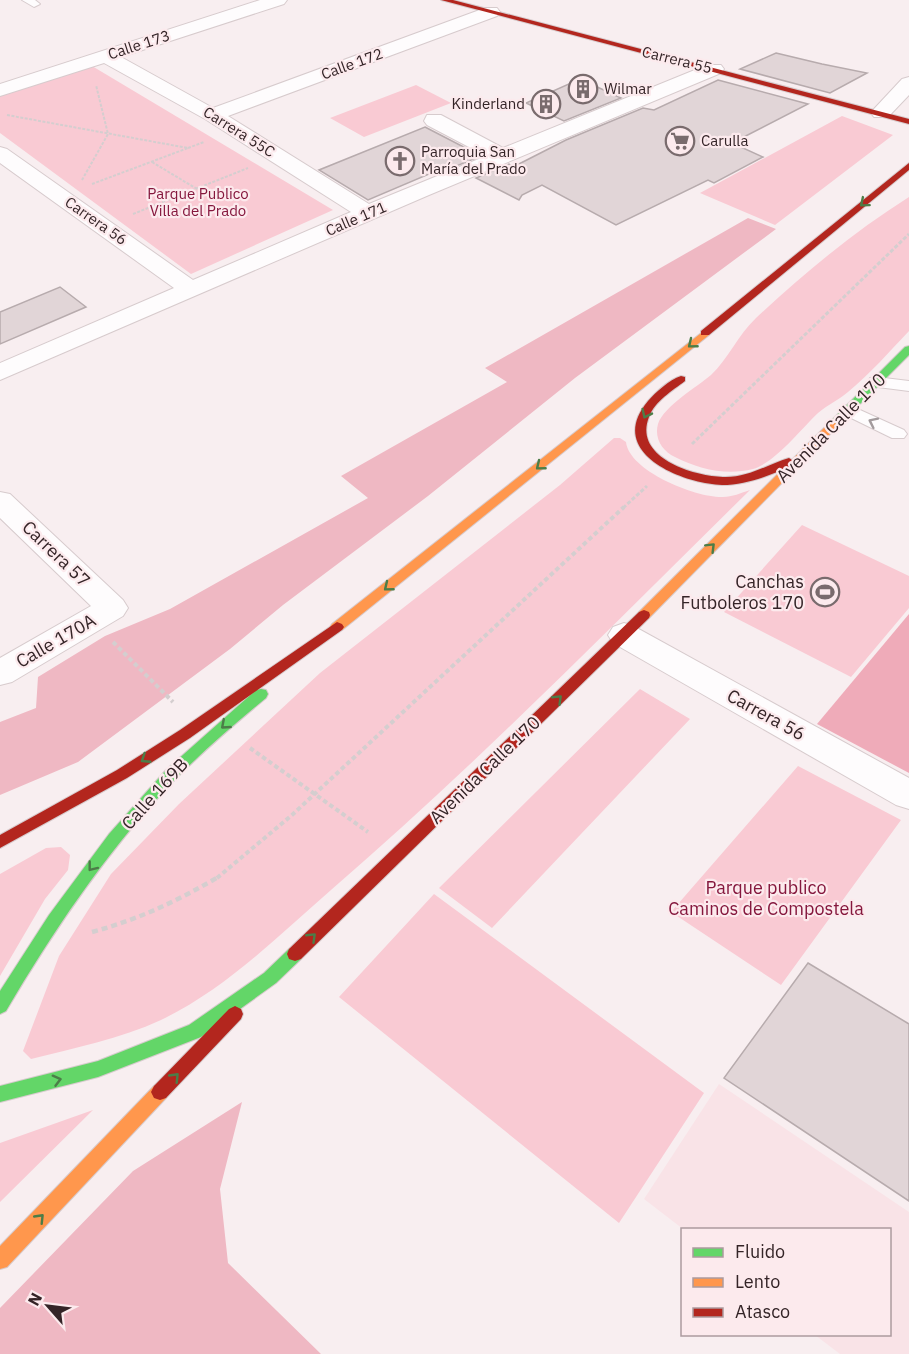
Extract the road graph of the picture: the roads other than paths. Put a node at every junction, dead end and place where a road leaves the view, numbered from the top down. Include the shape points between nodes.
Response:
1 (278, 0) edge
2 (445, 0) edge
3 (491, 12) junction
4 (106, 56) junction
5 (714, 69) junction
6 (909, 83) edge
7 (0, 90) edge
8 (880, 113) junction
9 (212, 115) junction
10 (434, 119) dead end
11 (909, 122) edge
12 (0, 153) edge
13 (502, 156) junction
14 (908, 167) edge
15 (369, 214) junction
16 (192, 289) junction
17 (738, 308) junction
18 (712, 345) dead end
19 (909, 349) edge
20 (691, 370) dead end
21 (0, 372) edge
22 (876, 382) junction
23 (909, 386) edge
24 (849, 410) junction
25 (898, 434) dead end
26 (803, 455) junction
27 (0, 501) edge
28 (102, 614) joint
29 (349, 618) junction
30 (624, 635) junction
31 (0, 673) edge
32 (909, 795) edge
33 (54, 814) junction
34 (0, 829) edge
35 (0, 842) edge
36 (270, 978) junction
37 (0, 1006) edge
38 (0, 1094) edge
39 (0, 1260) edge

1 - 4 street, Calle 173
2 - 3 main road, Carrera 55
3 - 5 main road, Carrera 55
3 - 9 street, Calle 172
4 - 7 street, Calle 173
4 - 9 street, Carrera 55C
5 - 8 main road, Carrera 55
5 - 13 street, Calle 171
6 - 8 street
8 - 11 main road, Carrera 55
9 - 15 street, Carrera 55C
10 - 13 street
12 - 16 street, Carrera 56
13 - 15 street, Calle 171
14 -> 17 main road
15 - 16 street, Calle 171
16 - 21 street, Calle 171
17 - 18 main road
17 -> 29 main road
19 - 22 main road, Avenida Calle 170
20 -> 26 main road via 652,402 639,434 646,452 667,468 694,478 743,480 767,474
22 - 23 lane
22 - 24 main road, Avenida Calle 170
25 -> 24 lane
24 - 26 main road, Avenida Calle 170
30 -> 26 main road, Avenida Calle 170
27 - 28 street, Carrera 57
28 - 31 street, Calle 170A
29 -> 33 main road via 185,734
29 -> 37 main road, Calle 169B via 221,728 146,801 70,896
30 - 32 street, Carrera 56
36 -> 30 main road, Avenida Calle 170
33 - 34 main road
33 - 35 main road
38 -> 36 main road, Avenida Calle 170 via 98,1069 158,1047 195,1031
39 -> 36 main road

